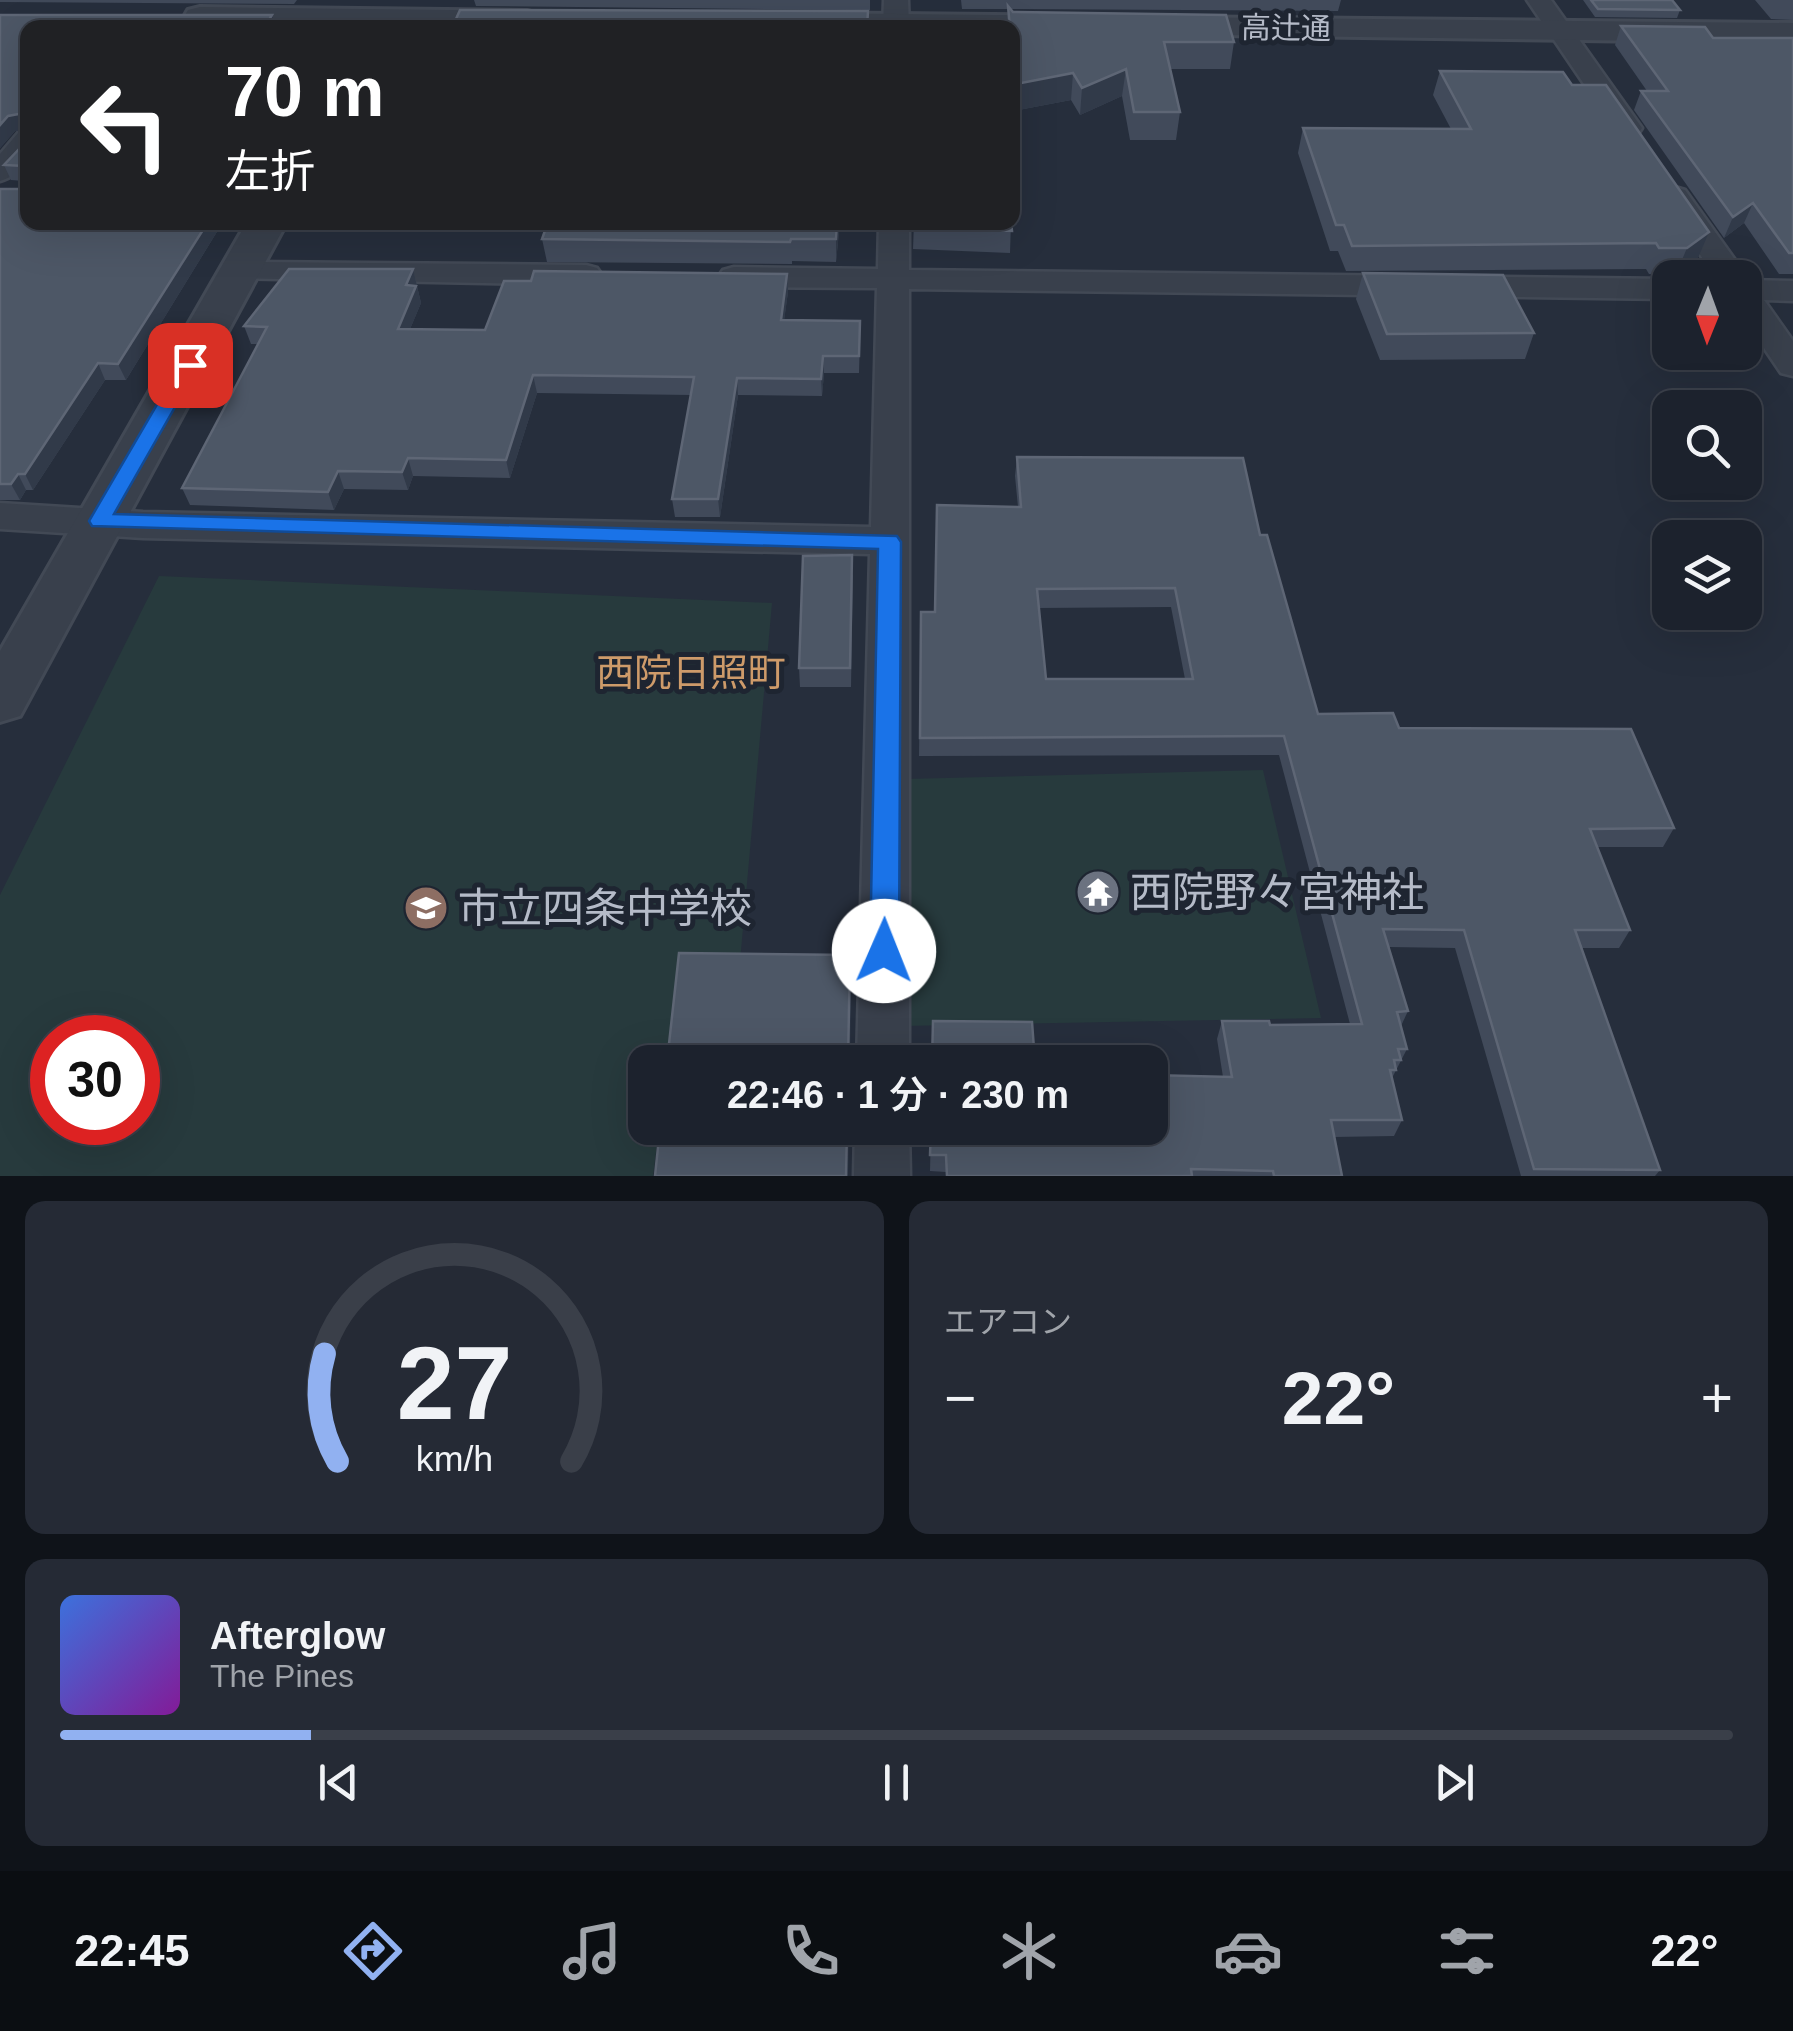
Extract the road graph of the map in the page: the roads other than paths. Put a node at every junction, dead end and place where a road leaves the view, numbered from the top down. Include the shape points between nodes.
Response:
1 (1539, 0) edge
2 (381, 16) edge
3 (169, 17) edge
4 (896, 17) edge
5 (523, 20) edge
6 (836, 20) edge
7 (971, 20) edge
8 (1020, 22) edge
9 (1561, 31) junction
10 (1793, 33) edge
11 (20, 155) edge
12 (5, 186) edge
13 (263, 230) edge
14 (894, 230) edge
15 (1720, 260) edge
16 (243, 271) junction
17 (622, 276) edge
18 (699, 277) edge
19 (893, 279) junction
20 (1652, 289) edge
21 (1793, 291) edge
22 (1762, 292) edge
23 (1762, 319) edge
24 (1793, 366) edge
25 (0, 516) edge
26 (100, 521) junction
27 (890, 542) junction
28 (0, 701) edge
29 (883, 1045) edge
30 (882, 1145) edge
31 (882, 1176) edge

1 - 9 street
2 - 3 street
2 - 5 street
4 - 6 street, 高辻通
4 - 7 street, 高辻通
8 - 9 street, 高辻通
9 - 10 street, 高辻通
9 - 15 street
11 - 12 street
13 - 16 street
14 - 19 street
16 - 17 street
16 - 26 street
18 - 19 street
19 - 20 street
19 - 27 street
21 - 22 street
23 - 24 street
25 - 26 street
26 - 27 street
26 - 28 street
27 - 29 street
30 - 31 street

